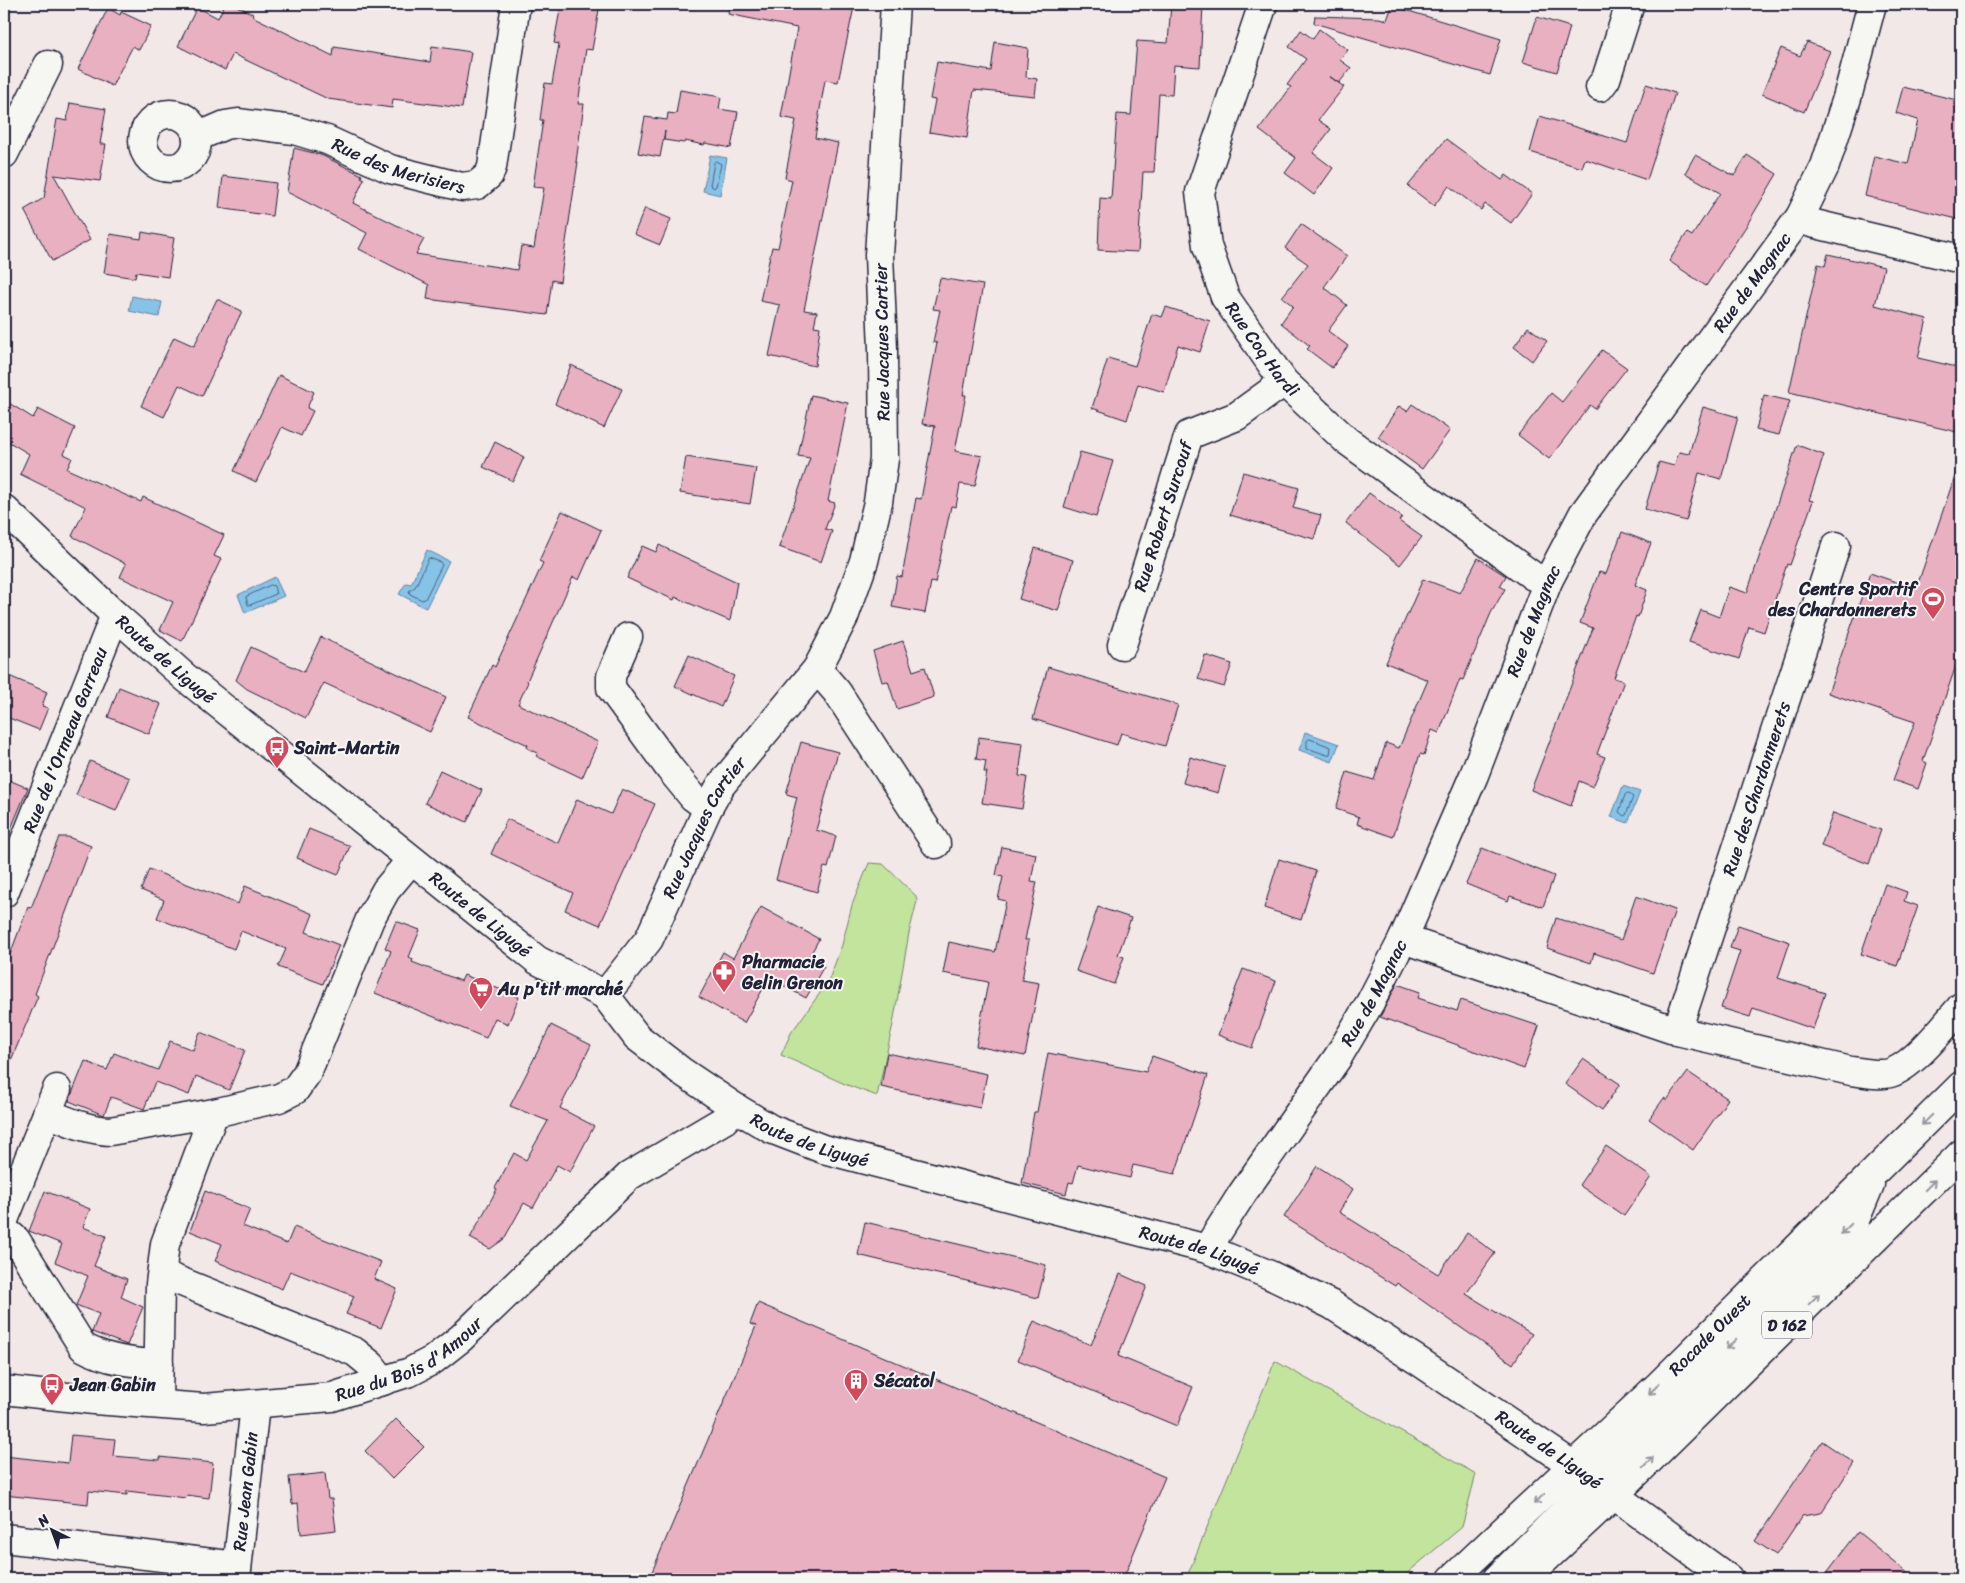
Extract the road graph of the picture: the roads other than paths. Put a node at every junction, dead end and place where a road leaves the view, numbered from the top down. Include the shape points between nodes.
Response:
1 (516, 4) edge
2 (894, 4) edge
3 (1263, 4) edge
4 (1630, 4) edge
5 (1872, 4) edge
6 (48, 65) dead end
7 (1600, 88) dead end
8 (197, 137) dead end
9 (4, 154) edge
10 (1800, 217) junction
11 (1961, 259) edge
12 (1284, 382) junction
13 (4, 509) edge
14 (1836, 546) dead end
15 (1548, 581) junction
16 (115, 615) junction
17 (628, 637) dead end
18 (1122, 644) dead end
19 (817, 670) junction
20 (708, 808) junction
21 (936, 844) dead end
22 (411, 860) junction
23 (4, 893) edge
24 (1403, 939) junction
25 (605, 995) junction
26 (1961, 1007) edge
27 (1677, 1031) junction
28 (1961, 1086) edge
29 (736, 1108) junction
30 (214, 1113) junction
31 (1961, 1154) edge
32 (4, 1220) edge
33 (4, 1230) edge
34 (1207, 1249) junction
35 (162, 1274) junction
36 (159, 1364) junction
37 (382, 1381) junction
38 (4, 1390) edge
39 (158, 1404) junction
40 (255, 1405) junction
41 (1594, 1481) junction
42 (4, 1538) edge
43 (236, 1572) edge
44 (1452, 1579) edge
45 (1497, 1579) edge
46 (1524, 1579) edge
47 (1729, 1579) edge

1 - 8 street, Rue des Merisiers via 492,167 489,175 477,185 453,185 390,170 327,140 294,130 238,123
2 - 19 street, Rue Jacques Cartier via 880,255 884,459 875,520 864,561 844,617
3 - 12 street, Rue Coq Hardi via 1200,192 1207,246 1225,296
4 - 7 street via 1606,80
5 - 10 street, Rue de Magnac via 1827,158
6 - 9 street
10 - 11 street via 1811,223
10 - 15 street, Rue de Magnac via 1583,514
12 - 15 street, Rue Coq Hardi via 1346,440 1534,576
12 - 18 street, Rue Robert Surcouf via 1236,416 1190,436
13 - 16 street, Route de Ligugé
14 - 27 street, Rue des Chardonnerets
15 - 24 street, Rue de Magnac via 1474,775
16 - 22 street, Route de Ligugé via 186,678
16 - 23 street, Rue de l'Ormeau Garreau
17 - 20 street via 611,676 611,688 670,769 693,797
19 - 20 street, Rue Jacques Cartier via 720,785
19 - 21 street via 837,692
20 - 25 street, Rue Jacques Cartier via 648,939
22 - 25 street, Route de Ligugé via 537,960
22 - 30 street via 386,890 370,919 307,1073 295,1090 279,1098
24 - 27 street
24 - 34 street, Rue de Magnac via 1338,1057
25 - 29 street, Route de Ligugé via 637,1037
26 - 27 street via 1925,1048 1893,1072 1850,1071
28 -> 41 street via 1876,1171 1855,1220
29 - 34 street, Route de Ligugé via 771,1129 823,1149
29 - 37 street, Rue du Bois d'Amour via 724,1120 629,1176 461,1338 433,1360
30 - 32 street via 103,1130 83,1127 52,1101
30 - 35 street via 165,1244
41 -> 31 street, D 162
33 - 36 street via 16,1240 83,1347 96,1354 132,1363
34 - 41 street, Route de Ligugé via 1270,1274 1332,1305
35 - 36 street
35 - 37 street via 355,1352 371,1365
36 - 39 street
37 - 40 street, Rue du Bois d'Amour via 332,1397
38 - 39 street, Rue du Bois d'Amour
39 - 40 street, Rue du Bois d'Amour via 204,1408
40 - 43 street, Rue Jean Gabin
41 -> 44 street, D 162
41 - 45 street, D 162
41 - 46 street, D 162
41 - 47 street, Route de Ligugé
42 - 43 street

